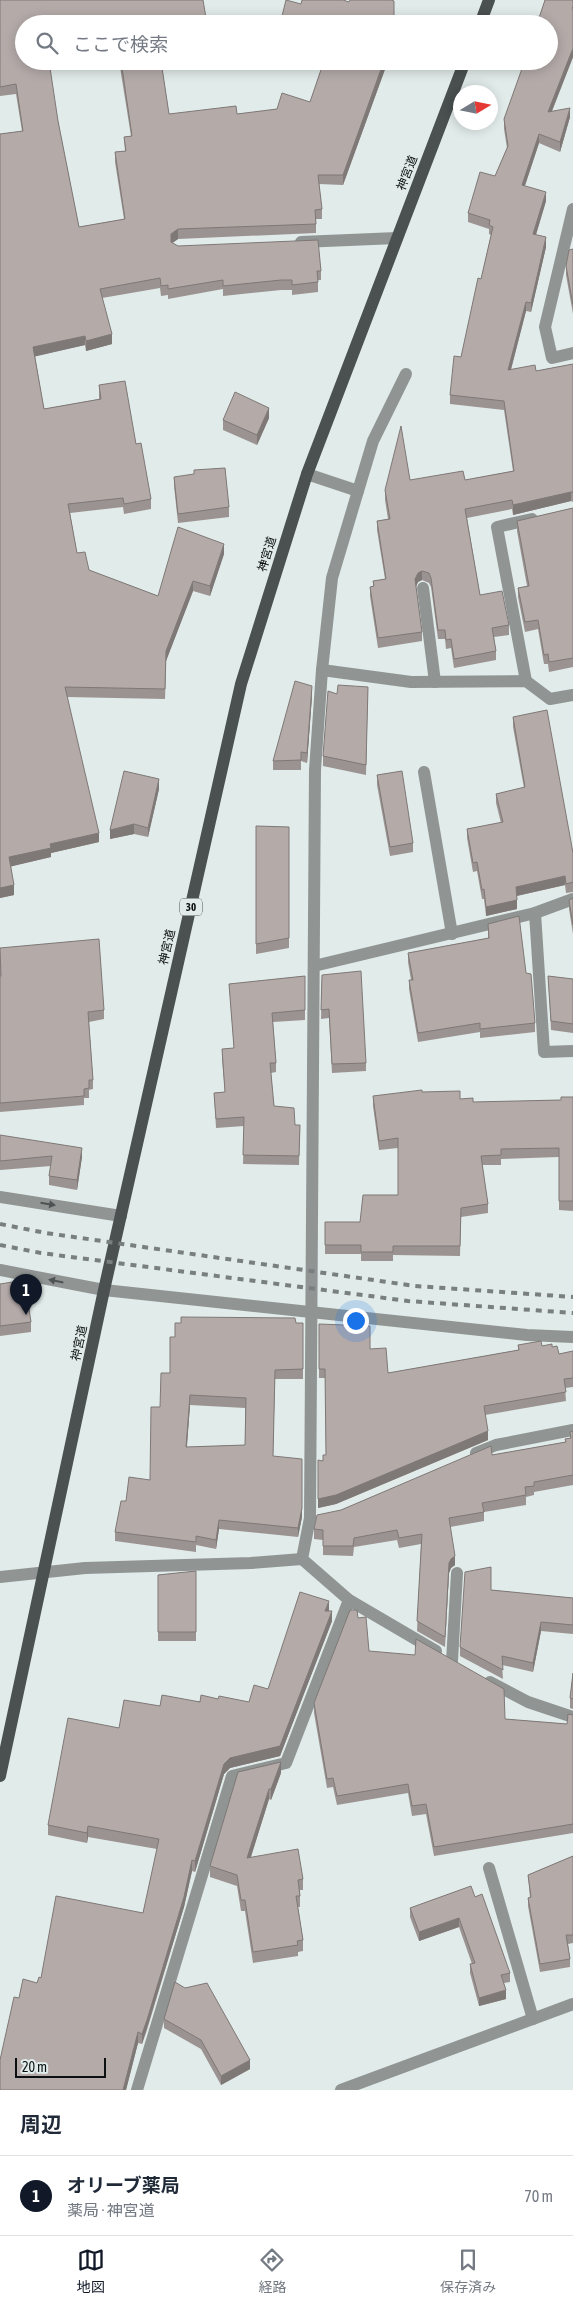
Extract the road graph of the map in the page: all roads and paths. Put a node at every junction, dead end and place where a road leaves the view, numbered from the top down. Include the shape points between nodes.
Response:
1 (489, 0) edge
2 (483, 15) edge
3 (462, 70) edge
4 (573, 209) edge
5 (397, 238) junction
6 (288, 243) edge
7 (573, 353) edge
8 (406, 374) dead end
9 (307, 474) junction
10 (358, 490) junction
11 (544, 516) edge
12 (423, 588) dead end
13 (322, 670) junction
14 (526, 681) junction
15 (435, 682) junction
16 (573, 695) edge
17 (424, 772) dead end
18 (573, 898) edge
19 (535, 913) junction
20 (452, 934) junction
21 (314, 966) junction
22 (573, 1051) edge
23 (0, 1197) edge
24 (121, 1216) junction
25 (0, 1270) edge
26 (104, 1290) junction
27 (311, 1312) junction
28 (573, 1337) edge
29 (573, 1430) edge
30 (461, 1460) edge
31 (302, 1559) junction
32 (457, 1573) dead end
33 (45, 1574) junction
34 (0, 1578) edge
35 (349, 1600) junction
36 (452, 1660) junction
37 (466, 1669) edge
38 (481, 1677) edge
39 (573, 1717) edge
40 (0, 1776) edge
41 (489, 1868) dead end
42 (573, 2004) edge
43 (533, 2019) junction
44 (137, 2090) edge
45 (341, 2090) edge

1 - 2 main road
3 - 5 main road, 神宮道 / 30
4 - 7 street via 544,327 552,358
5 - 6 street
5 - 9 main road, 神宮道 / 30
8 - 10 street via 373,441
9 - 10 street
9 - 24 main road, 神宮道 / 30 via 241,684
10 - 13 street via 332,578
11 - 14 street via 497,527
12 - 15 street
13 - 15 street via 410,682
13 - 21 street via 315,770
14 - 15 street
14 - 16 street via 550,699
17 - 20 street
18 - 19 street
19 - 20 street
19 - 22 street via 544,1052
20 - 21 street
21 - 27 street
23 -> 24 street
24 - 26 main road, 神宮道 / 30
26 -> 25 street
26 - 27 street
26 - 33 main road, 神宮道 / 30
27 - 28 street
27 - 31 street via 315,1517
29 - 30 street via 496,1445
31 - 33 street via 85,1568
31 - 35 street
32 - 36 street
33 - 34 street
33 - 40 main road, 神宮道 / 30
35 - 36 street
35 - 44 street via 286,1763 232,1776
36 - 37 street
38 - 39 street via 528,1702
41 - 43 street
42 - 43 street
43 - 45 street

